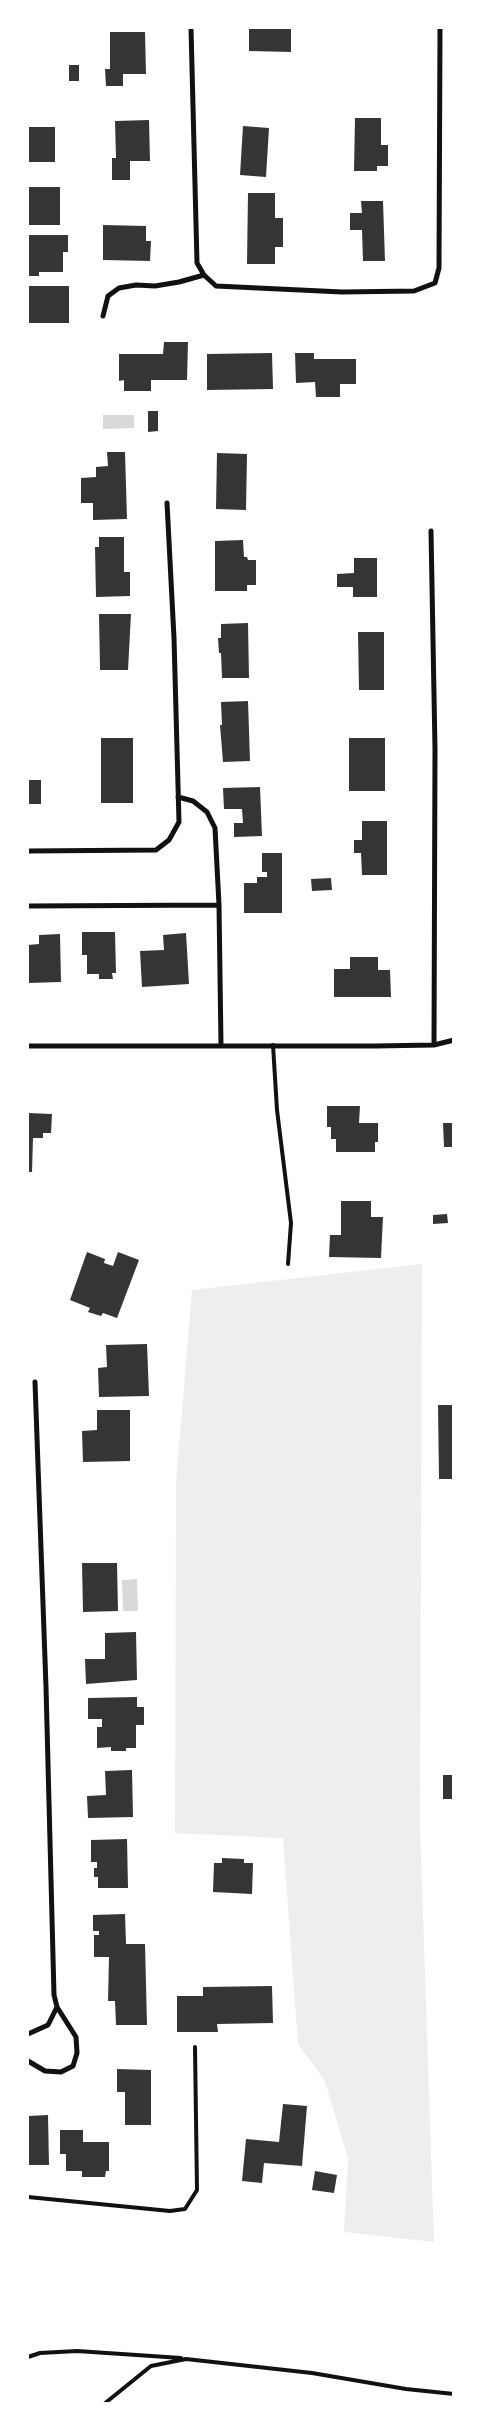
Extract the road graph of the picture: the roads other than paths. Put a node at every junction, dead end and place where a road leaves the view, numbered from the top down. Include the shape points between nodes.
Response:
1 (191, 28) edge
2 (440, 28) edge
3 (204, 275) junction
4 (103, 316) dead end
5 (167, 504) dead end
6 (431, 531) dead end
7 (178, 797) junction
8 (28, 851) edge
9 (219, 905) junction
10 (28, 906) edge
11 (454, 1040) edge
12 (220, 1045) junction
13 (273, 1045) junction
14 (434, 1045) junction
15 (28, 1046) edge
16 (288, 1264) dead end
17 (35, 1382) dead end
18 (58, 2007) junction
19 (28, 2034) edge
20 (195, 2047) dead end
21 (28, 2061) edge
22 (28, 2197) edge
23 (28, 2357) edge
24 (186, 2358) junction
25 (454, 2394) edge
26 (104, 2404) edge

1 - 3 street via 197,263
2 - 3 street via 439,268 435,283 414,291 342,292 216,286
3 - 4 street via 155,286 119,288 108,296
5 - 7 street
6 - 14 street via 435,749
7 - 8 street via 179,822 169,840 156,850
7 - 9 street via 193,801 208,812 215,828
9 - 10 street
9 - 12 street
11 - 14 street
12 - 13 street
12 - 15 street
13 - 14 street
13 - 16 lane via 277,1110 291,1223
17 - 18 street via 54,1995
18 - 19 street via 48,2025
18 - 21 street via 76,2037 77,2054 73,2066 61,2072 45,2071
20 - 22 lane via 197,2190 184,2209 170,2211
23 - 24 lane via 40,2353 77,2351
24 - 25 lane
24 - 26 lane via 151,2366

